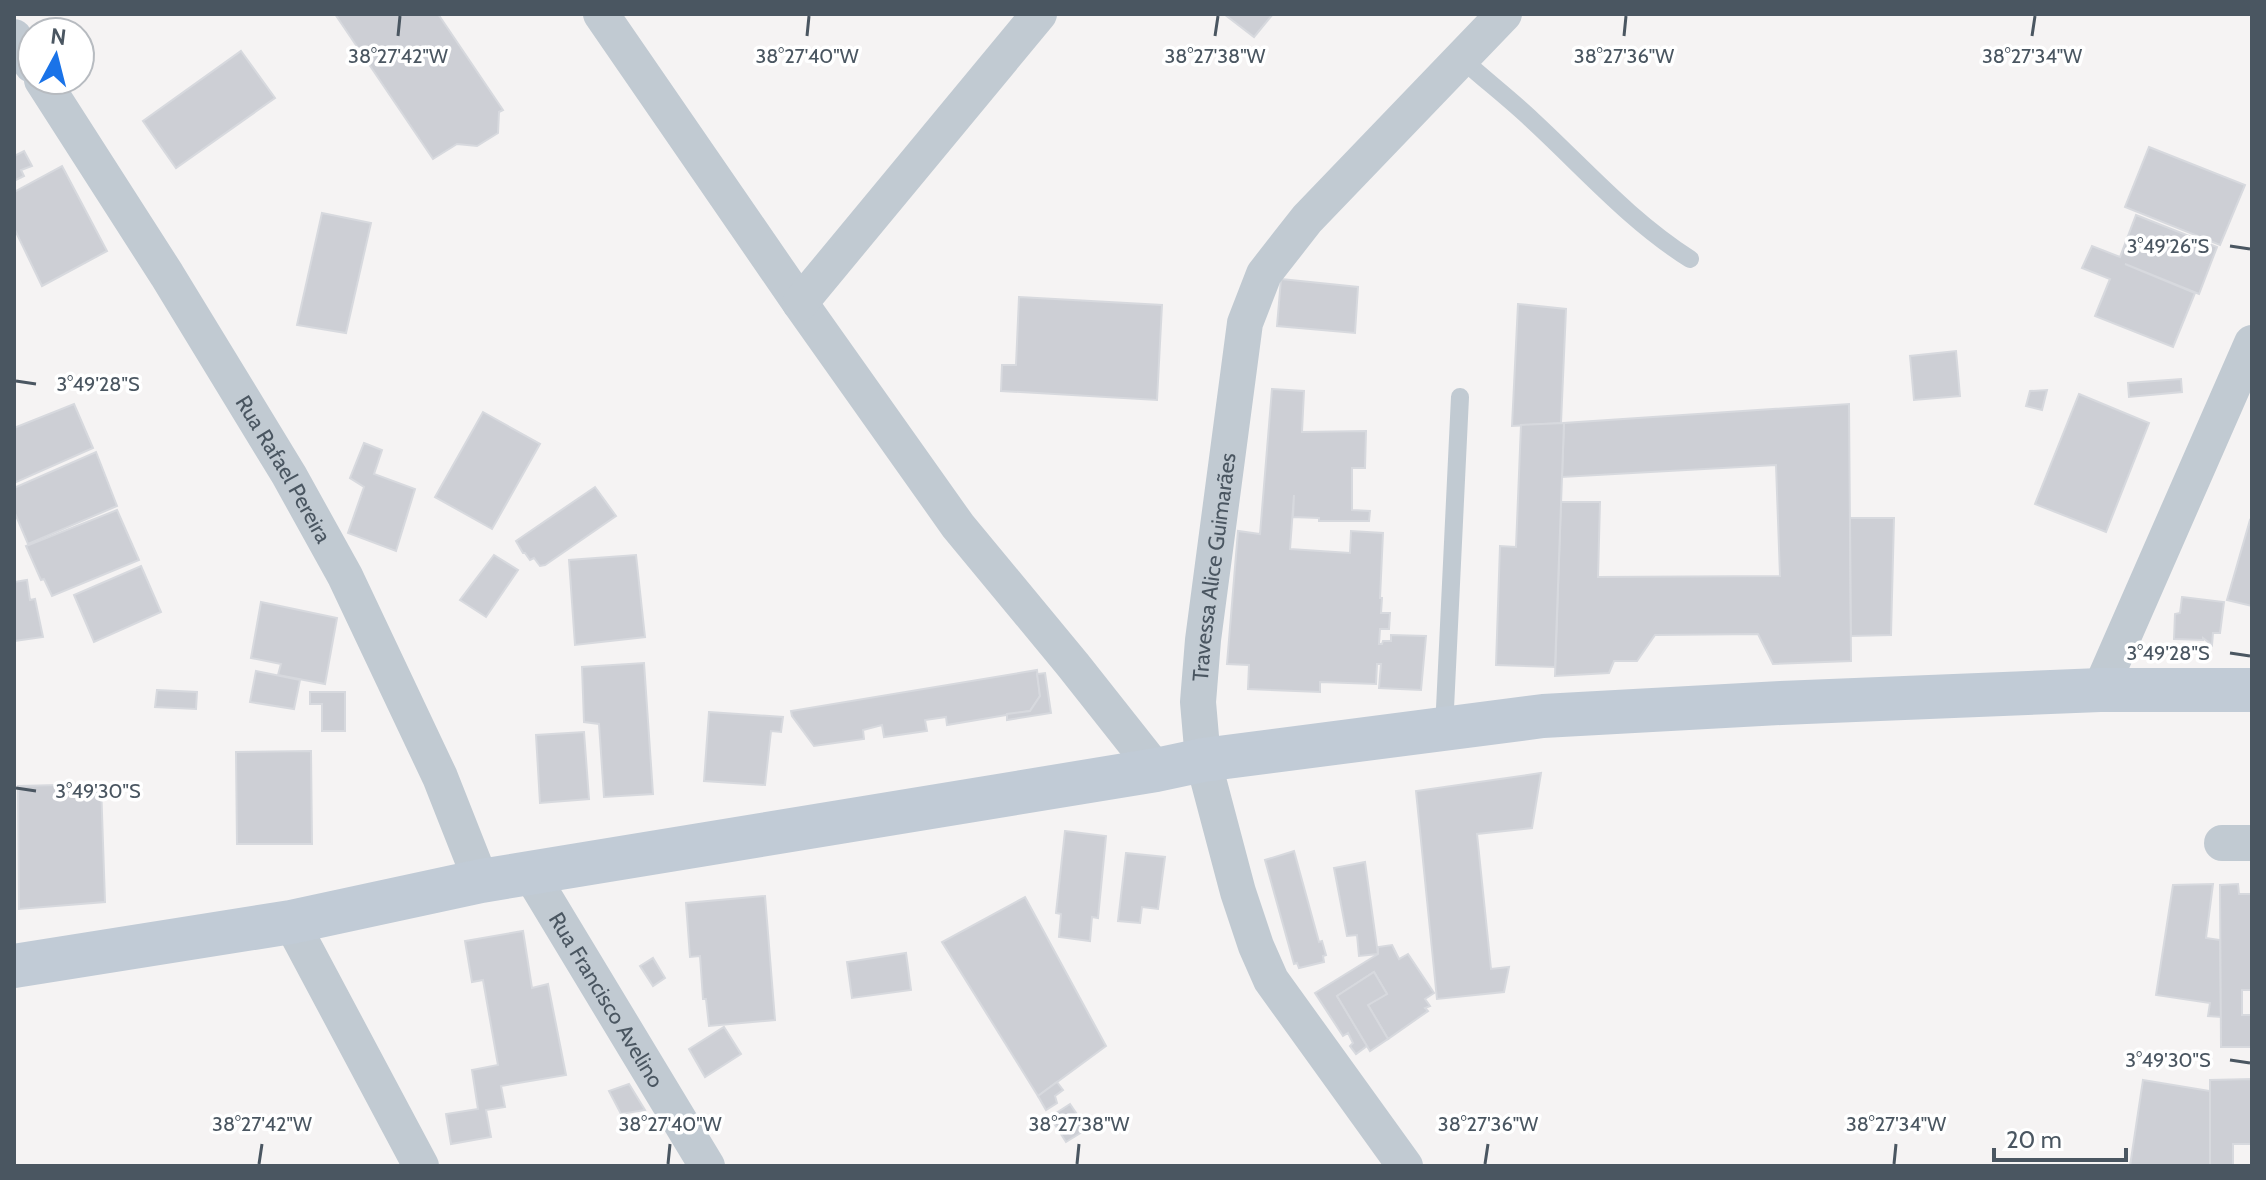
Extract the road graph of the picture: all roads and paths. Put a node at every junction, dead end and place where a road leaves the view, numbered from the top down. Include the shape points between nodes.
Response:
1 (601, 14) edge
2 (1039, 14) edge
3 (1504, 14) edge
4 (1462, 59) junction
5 (52, 96) edge
6 (1690, 259) dead end
7 (800, 303) junction
8 (2252, 343) edge
9 (1460, 397) dead end
10 (2100, 690) junction
11 (2252, 690) edge
12 (1444, 729) junction
13 (1203, 760) junction
14 (1156, 770) junction
15 (530, 873) junction
16 (481, 881) junction
17 (291, 922) junction
18 (14, 966) edge
19 (421, 1166) edge
20 (707, 1166) edge
21 (1405, 1166) edge

1 - 7 street
2 - 7 street
3 - 4 street, Travessa Alice Guimarães
4 - 6 lane via 1606,193
4 - 13 street, Travessa Alice Guimarães via 1307,219 1264,274 1245,323 1203,640 1198,702
5 - 16 street, Rua Rafael Pereira via 289,475 345,576 440,777
7 - 14 street via 958,526
8 - 10 street
9 - 12 lane
10 - 11 main road
10 - 12 main road via 1543,716
12 - 13 main road
13 - 14 main road
13 - 21 street, Travessa Alice Guimarães via 1238,892 1271,980
14 - 15 main road
15 - 16 main road
15 - 20 street, Rua Francisco Avelino
16 - 17 main road
17 - 18 main road
17 - 19 street

